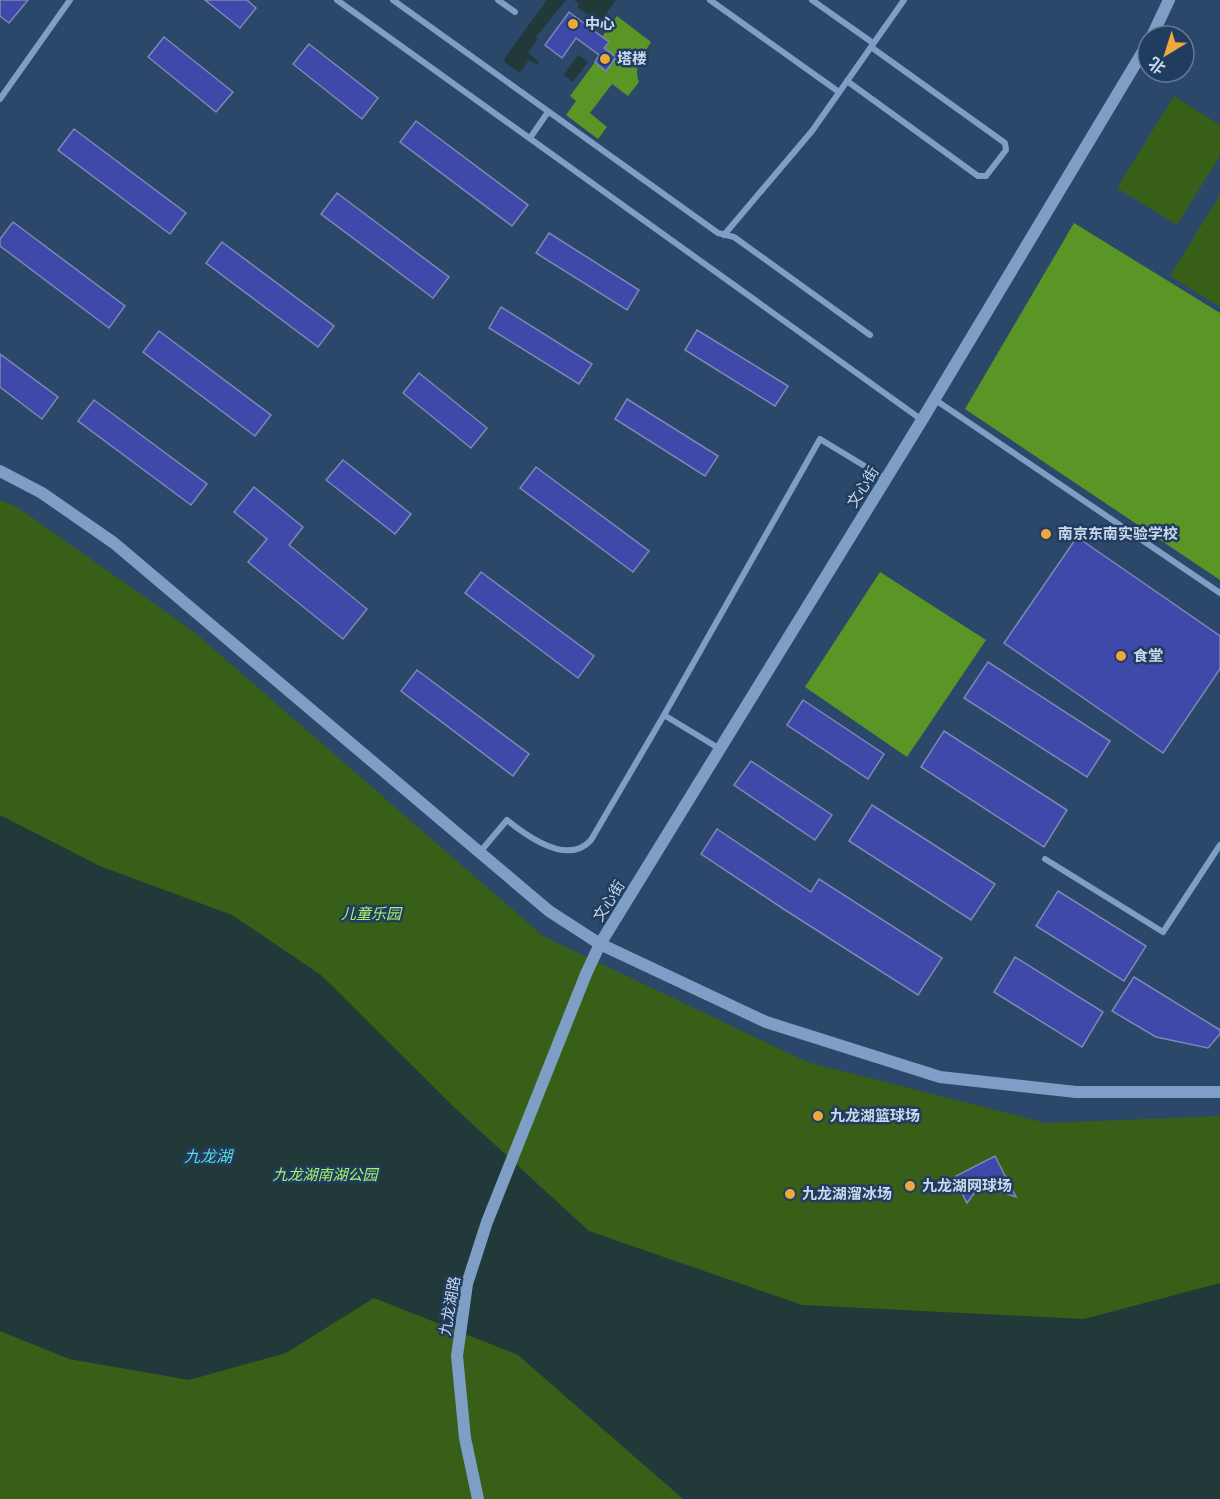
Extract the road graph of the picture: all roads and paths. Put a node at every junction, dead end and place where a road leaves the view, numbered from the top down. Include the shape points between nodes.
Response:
1 (70, 0) edge
2 (337, 0) edge
3 (393, 0) edge
4 (498, 0) edge
5 (710, 0) edge
6 (812, 0) edge
7 (904, 0) edge
8 (1169, 0) edge
9 (515, 12) dead end
10 (1158, 24) edge
11 (872, 45) junction
12 (1136, 63) edge
13 (847, 81) junction
14 (839, 92) junction
15 (0, 99) edge
16 (548, 112) junction
17 (530, 138) junction
18 (724, 235) junction
19 (870, 335) dead end
20 (934, 399) junction
21 (922, 420) junction
22 (0, 471) edge
23 (885, 479) junction
24 (1220, 593) edge
25 (664, 715) junction
26 (720, 749) junction
27 (1220, 845) edge
28 (479, 853) junction
29 (1045, 859) dead end
30 (600, 944) junction
31 (1220, 1092) edge
32 (478, 1499) edge

1 - 15 street
2 - 17 street
3 - 16 street
4 - 9 street
5 - 14 street
6 - 11 street
7 - 11 street
8 - 10 street
11 - 13 street
11 - 13 street via 1005,143 1006,150 986,176 978,176
12 - 20 street, 文心街
13 - 14 street
14 - 18 street via 812,131
16 - 17 street
16 - 18 street
17 - 21 street
18 - 19 street via 734,237
20 - 21 street, 文心街
20 - 24 street
21 - 23 street, 文心街
22 - 28 street via 42,493 114,543
23 - 25 street via 820,439
23 - 26 street, 文心街
25 - 26 street
25 - 28 street via 584,848 565,850 546,845 507,820
26 - 30 street, 文心街
27 - 29 street via 1163,932
28 - 30 street via 549,911
30 - 31 street via 766,1022 940,1077 1076,1092
30 - 32 street, 九龙湖路 via 487,1222 467,1284 457,1356 465,1438

